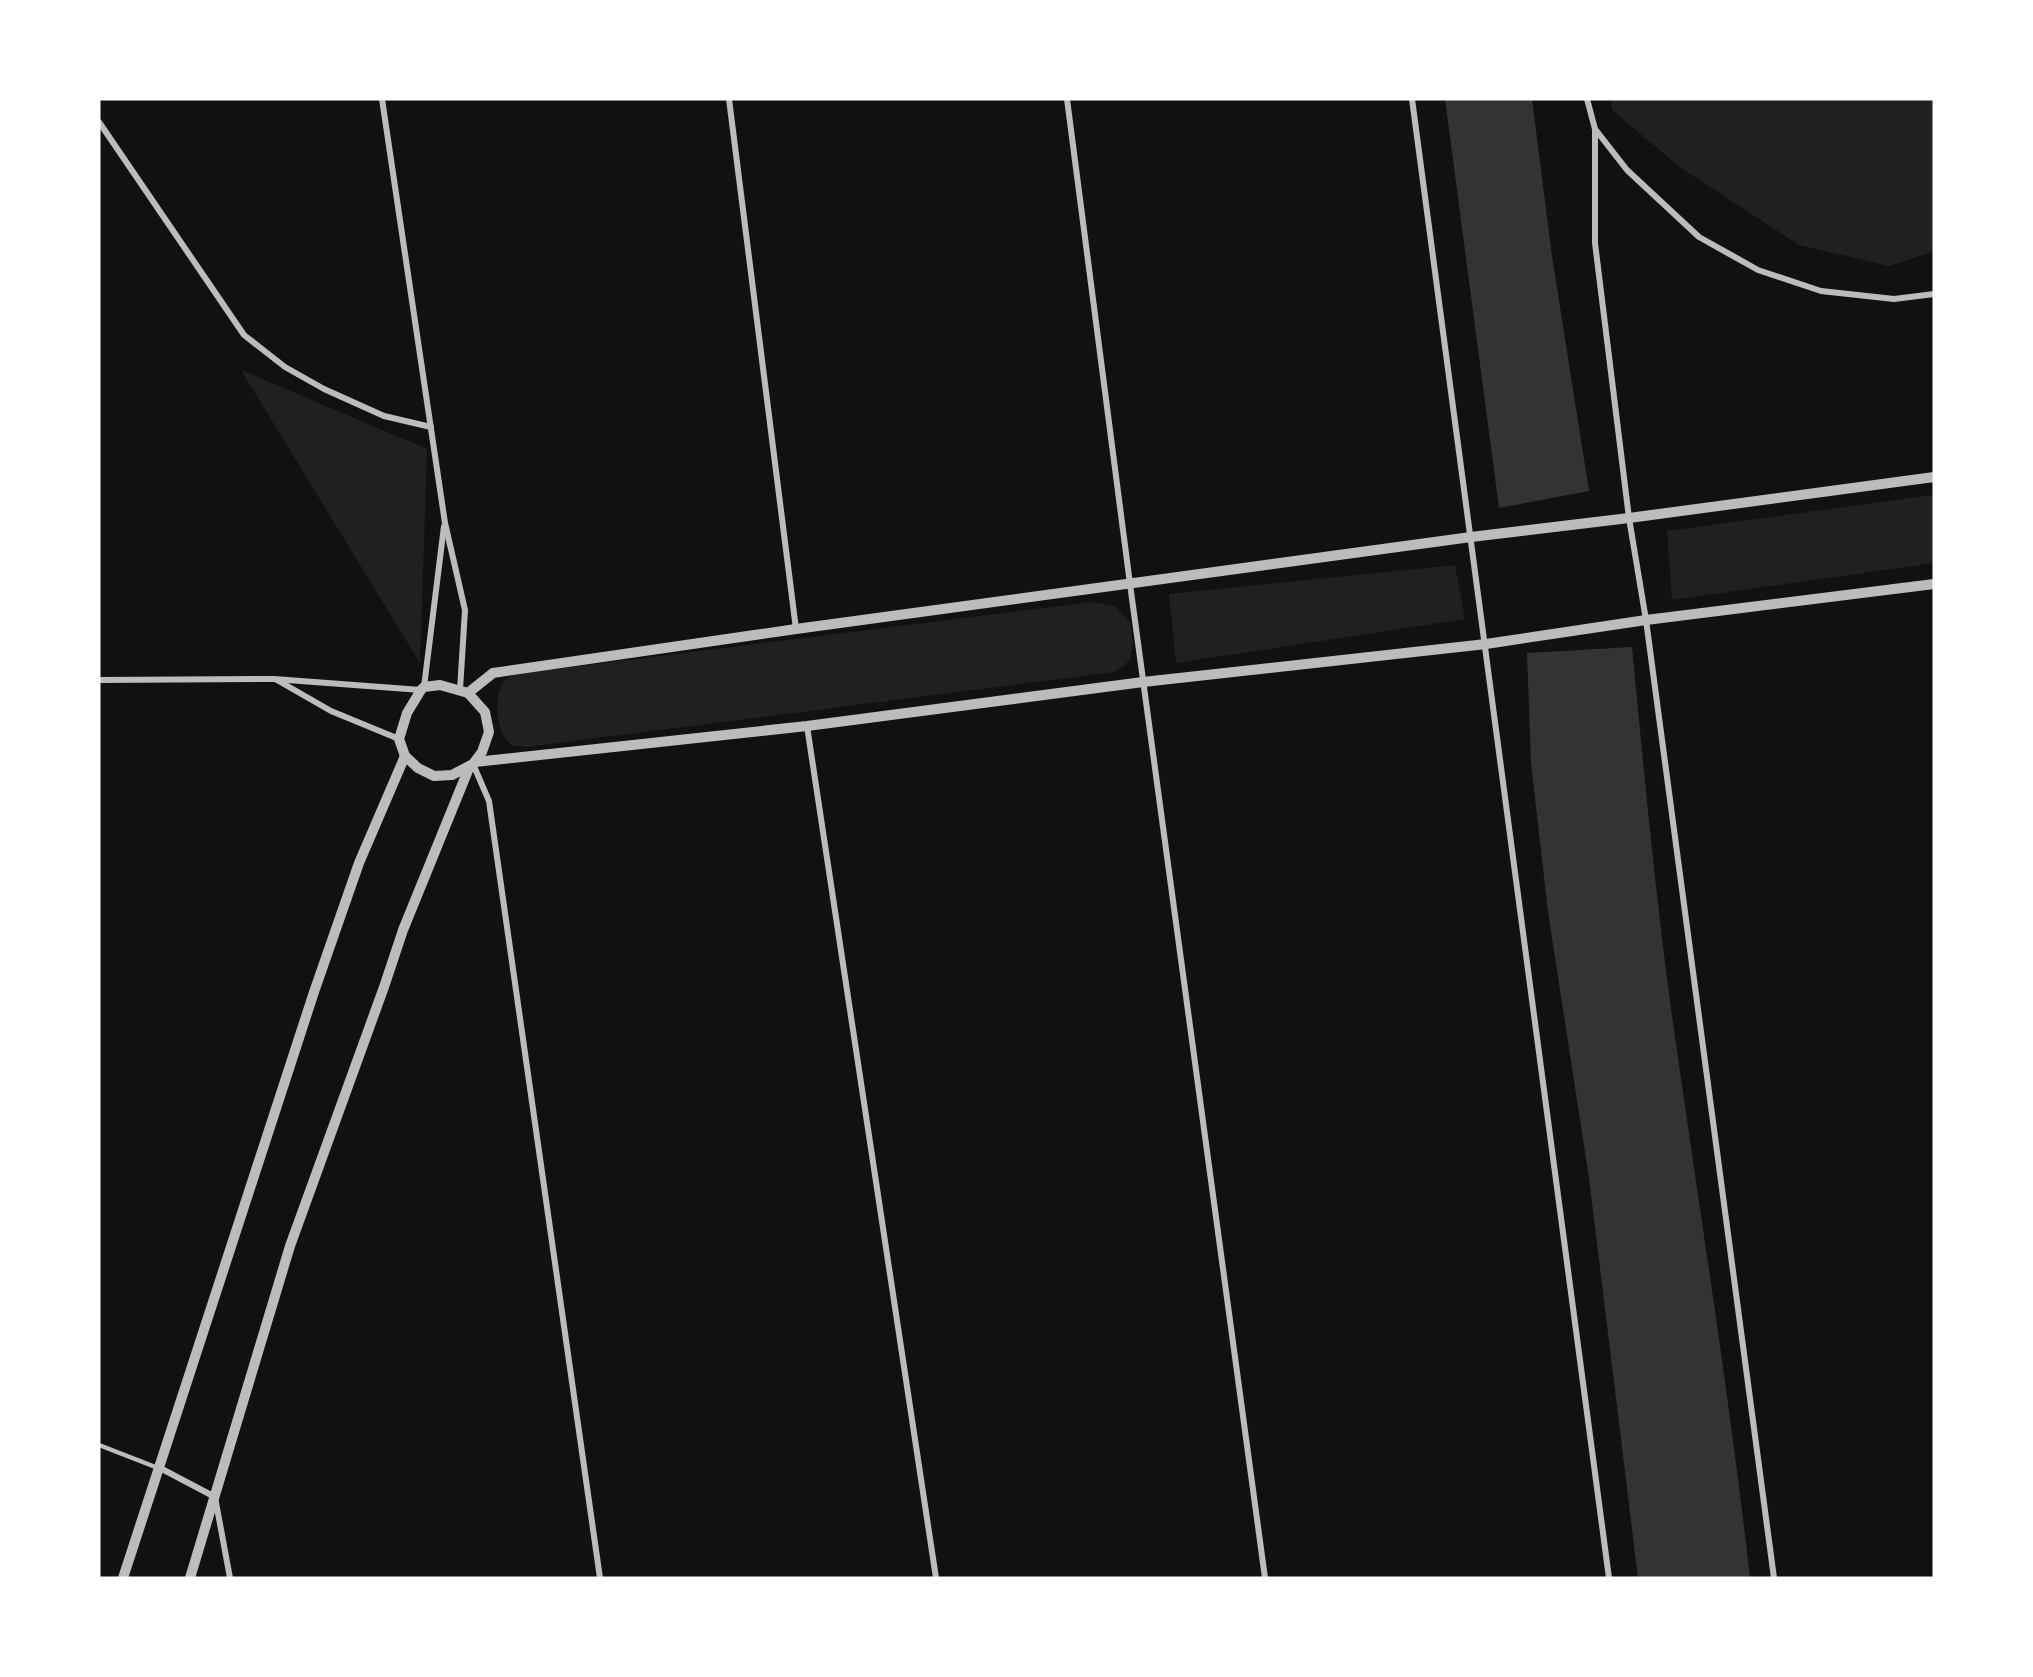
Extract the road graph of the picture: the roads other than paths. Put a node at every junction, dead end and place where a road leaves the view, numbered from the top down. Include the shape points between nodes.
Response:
1 (382, 99) edge
2 (729, 99) edge
3 (1066, 99) edge
4 (1412, 99) edge
5 (1587, 99) edge
6 (99, 122) edge
7 (1595, 129) junction
8 (1934, 294) edge
9 (431, 427) junction
10 (1934, 477) edge
11 (1629, 518) junction
12 (445, 523) junction
13 (1472, 537) junction
14 (1130, 584) junction
15 (1934, 584) edge
16 (1646, 620) junction
17 (796, 629) junction
18 (1486, 644) junction
19 (274, 679) junction
20 (99, 680) edge
21 (1143, 682) junction
22 (422, 689) junction
23 (464, 691) junction
24 (807, 726) junction
25 (399, 740) junction
26 (405, 756) junction
27 (472, 764) junction
28 (99, 1445) edge
29 (160, 1468) junction
30 (215, 1497) junction
31 (123, 1578) edge
32 (190, 1578) edge
33 (230, 1578) edge
34 (600, 1578) edge
35 (936, 1578) edge
36 (1265, 1578) edge
37 (1609, 1578) edge
38 (1774, 1578) edge

1 - 9 street
2 - 17 street
3 - 14 street
4 - 13 street
5 - 7 street
6 - 9 street via 244,335 285,367 324,388 384,416
7 - 8 street via 1627,170 1699,237 1758,270 1821,291 1894,299
7 - 11 street via 1595,243
9 - 12 street
10 - 11 street
11 - 13 street
11 - 16 street
12 - 22 street
12 - 23 street via 465,610
13 - 14 street
13 - 18 street
14 - 17 street
14 - 21 street
15 - 16 street
16 - 18 street
16 - 38 street
17 - 23 street via 493,673
18 - 21 street
18 - 37 street
19 - 20 street
19 - 22 street
19 - 25 street via 331,711
21 - 24 street
21 - 36 street
22 - 23 street via 440,685
22 - 25 street via 407,712
23 - 27 street via 485,712 489,732 482,752
24 - 27 street
24 - 35 street
25 - 26 street
26 - 27 street via 434,776 452,775
26 - 29 street via 359,863 314,992
27 - 30 street via 402,930 290,1246
27 - 34 street via 489,801
28 - 29 lane
29 - 30 street
29 - 31 street
30 - 32 street
30 - 33 street

